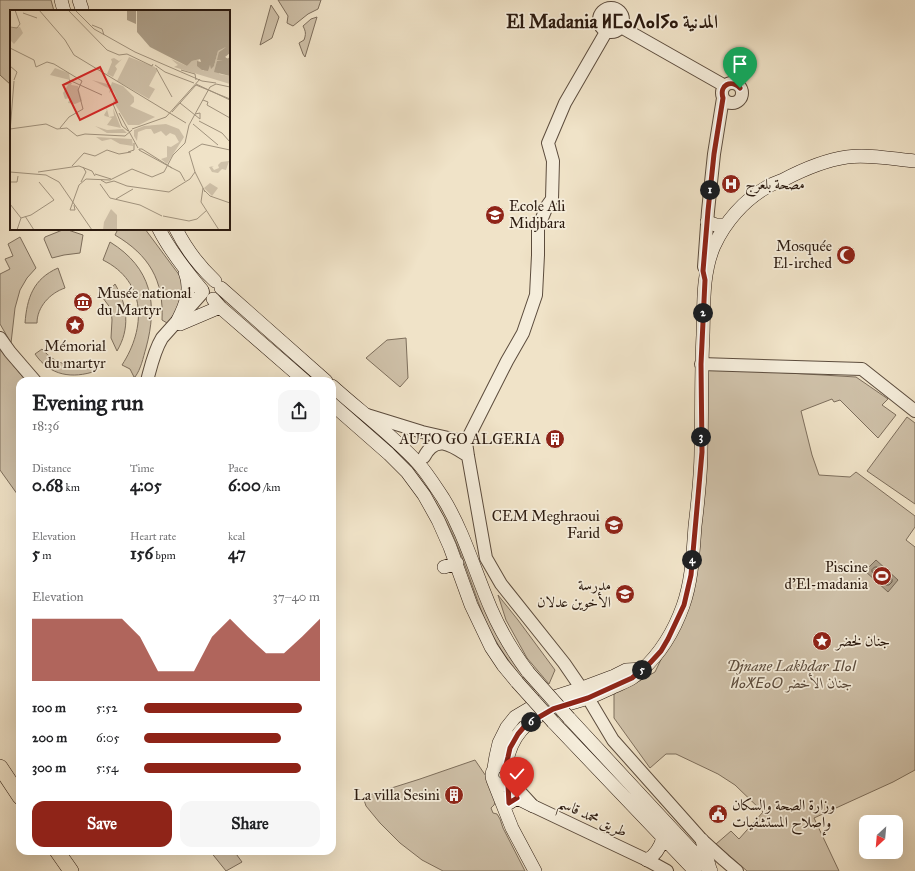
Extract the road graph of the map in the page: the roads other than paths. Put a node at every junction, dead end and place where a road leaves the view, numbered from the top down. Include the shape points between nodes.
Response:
1 (61, 0) edge
2 (617, 5) edge
3 (64, 10) edge
4 (621, 26) junction
5 (606, 32) junction
6 (915, 161) edge
7 (707, 222) junction
8 (726, 225) junction
9 (160, 230) edge
10 (177, 230) edge
11 (181, 263) junction
12 (705, 280) junction
13 (218, 284) junction
14 (210, 297) junction
15 (179, 322) junction
16 (0, 338) edge
17 (152, 362) junction
18 (701, 364) junction
19 (32, 377) edge
20 (143, 377) edge
21 (148, 377) edge
22 (300, 377) edge
23 (322, 377) edge
24 (336, 389) edge
25 (336, 408) edge
26 (915, 411) edge
27 (366, 415) junction
28 (466, 442) junction
29 (468, 456) junction
30 (424, 457) dead end
31 (457, 563) junction
32 (444, 567) dead end
33 (585, 693) junction
34 (0, 767) edge
35 (498, 771) junction
36 (509, 784) junction
37 (16, 791) edge
38 (509, 803) junction
39 (533, 806) junction
40 (512, 828) junction
41 (662, 838) junction
42 (702, 840) junction
43 (60, 855) edge
44 (646, 860) junction
45 (71, 871) edge
46 (535, 871) edge
47 (668, 871) edge
48 (695, 871) edge
49 (711, 871) edge
50 (737, 871) edge

1 - 3 main road
2 - 4 street via 623,16
2 - 5 street via 602,10 598,18
4 - 5 street via 616,31
4 - 7 street via 724,92
5 - 28 street via 565,103 548,143 553,161 552,199 538,228 536,295 523,333
6 - 8 main road via 862,156 825,162 767,187 742,207
7 - 8 main road
7 - 12 street via 703,271
8 - 12 main road via 709,259
9 - 11 main road
10 - 13 main road via 192,256
11 - 14 main road
11 - 15 main road via 189,291
12 - 18 main road
13 - 14 main road via 210,280 205,283 202,288
13 - 23 main road
14 - 15 main road
14 - 15 street
14 - 22 main road
15 - 17 street via 164,334
16 - 19 street
17 - 20 street
17 - 21 street
18 - 26 street via 862,369
18 - 33 main road via 702,452 691,575 684,605 661,651 650,663 643,668 626,670
24 - 27 main road
25 - 31 main road via 407,472 438,520
27 - 28 street
27 - 49 main road, bridge via 418,464 443,498 458,526 492,610 514,654 568,718
28 - 29 street
29 - 30 street via 449,445 439,443 431,446
29 - 33 street via 486,558 501,584
31 - 32 main road
31 - 41 main road, bridge via 471,605 503,665
33 - 35 main road via 542,701 515,717 500,743 496,756
33 - 42 street via 613,740
34 - 37 main road
35 - 36 main road via 495,784
35 - 36 main road via 509,767 513,776
35 - 40 main road
36 - 38 main road
36 - 39 street, طريق محمد قاسم
38 - 39 main road via 517,798
38 - 40 main road
39 - 44 street, طريق محمد قاسم
40 - 46 main road
41 - 44 main road via 659,849
41 - 48 main road
42 - 49 main road
42 - 50 street
43 - 45 main road
44 - 47 street, طريق محمد قاسم

